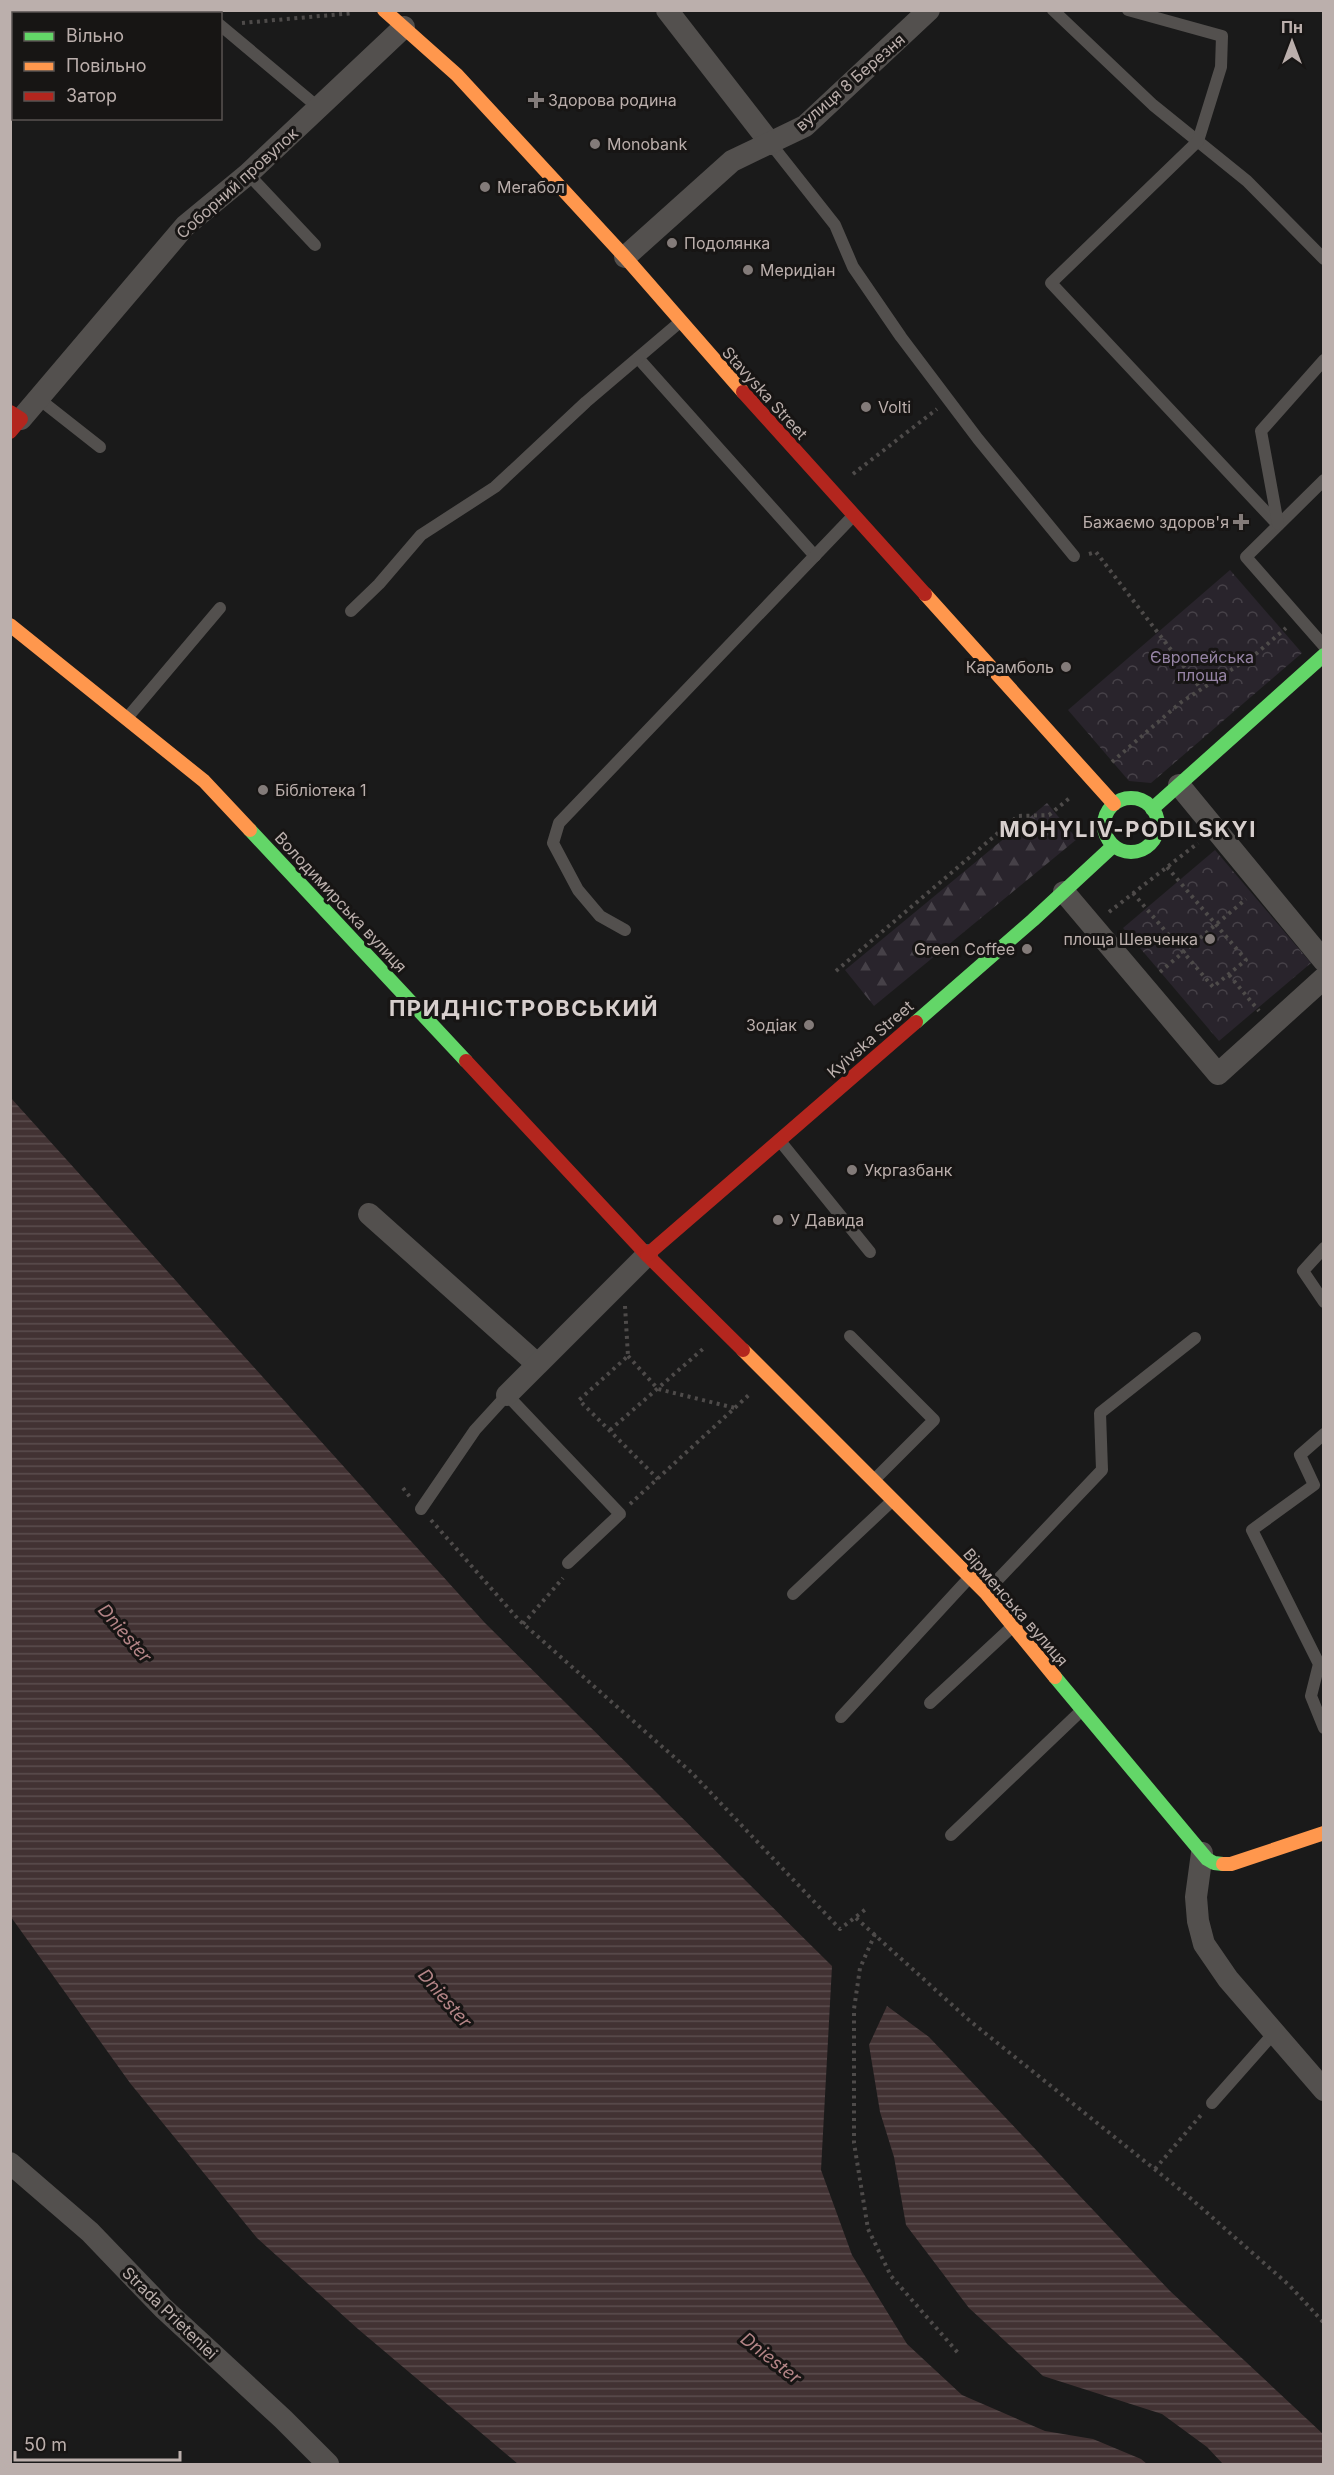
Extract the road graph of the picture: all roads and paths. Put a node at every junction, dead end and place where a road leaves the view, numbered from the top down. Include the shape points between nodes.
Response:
1 (384, 10) edge
2 (667, 10) edge
3 (929, 10) edge
4 (1053, 10) edge
5 (1128, 10) edge
6 (354, 13) dead end
7 (226, 25) edge
8 (404, 27) junction
9 (319, 108) junction
10 (1198, 141) junction
11 (771, 144) junction
12 (248, 174) junction
13 (315, 245) dead end
14 (625, 257) junction
15 (1323, 260) edge
16 (680, 322) junction
17 (638, 358) junction
18 (1323, 360) edge
19 (39, 399) junction
20 (949, 400) junction
21 (14, 421) edge
22 (100, 447) dead end
23 (1323, 480) edge
24 (831, 491) junction
25 (853, 516) junction
26 (1278, 525) junction
27 (815, 556) junction
28 (1074, 556) joint
29 (220, 608) dead end
30 (351, 611) dead end
31 (10, 625) edge
32 (1323, 646) edge
33 (1323, 655) edge
34 (1201, 689) dead end
35 (127, 718) junction
36 (1179, 785) junction
37 (1114, 804) junction
38 (1152, 809) junction
39 (1216, 829) junction
40 (1113, 846) junction
41 (1167, 867) junction
42 (1262, 886) junction
43 (1064, 892) junction
44 (1133, 893) junction
45 (1092, 925) junction
46 (1216, 925) junction
47 (625, 930) dead end
48 (1184, 952) junction
49 (1323, 961) edge
50 (1228, 975) junction
51 (1323, 978) edge
52 (1143, 986) junction
53 (1272, 1026) junction
54 (779, 1140) junction
55 (369, 1214) dead end
56 (1323, 1248) edge
57 (870, 1252) dead end
58 (646, 1255) junction
59 (624, 1278) junction
60 (1323, 1302) edge
61 (723, 1331) junction
62 (850, 1336) dead end
63 (1195, 1338) dead end
64 (628, 1356) junction
65 (537, 1364) junction
66 (769, 1376) junction
67 (658, 1389) junction
68 (507, 1395) junction
69 (735, 1408) junction
70 (610, 1430) junction
71 (1323, 1434) edge
72 (658, 1479) junction
73 (873, 1481) junction
74 (403, 1488) dead end
75 (893, 1500) junction
76 (421, 1509) junction
77 (620, 1514) junction
78 (568, 1563) joint
79 (970, 1577) junction
80 (986, 1593) junction
81 (793, 1594) dead end
82 (523, 1624) junction
83 (1013, 1626) junction
84 (930, 1703) dead end
85 (1083, 1710) junction
86 (841, 1717) dead end
87 (1323, 1728) edge
88 (1323, 1833) edge
89 (951, 1835) dead end
90 (1202, 1853) junction
91 (866, 1909) dead end
92 (856, 1918) junction
93 (875, 1935) junction
94 (1274, 2033) junction
95 (1323, 2090) edge
96 (1212, 2103) joint
97 (10, 2163) edge
98 (1155, 2169) junction
99 (1323, 2323) edge
100 (959, 2354) dead end
101 (328, 2464) edge

1 - 8 main road, Stavyska Street
2 - 11 street
3 - 11 street, вулиця 8 Березня via 806,126
4 - 10 lane via 1153,105
5 - 10 lane via 1222,36 1221,67
6 - 7 path
7 - 9 lane
8 - 9 street, Соборний провулок
8 - 14 main road, Stavyska Street via 457,75
9 - 12 street, Соборний провулок
10 - 15 lane via 1247,181
10 - 26 lane via 1051,283
11 - 14 street, вулиця 8 Березня via 732,161
11 - 20 lane via 835,225 853,267
12 - 13 lane
12 - 19 street, Соборний провулок via 185,226
14 - 16 main road, Stavyska Street
16 - 17 lane
16 - 24 main road, Stavyska Street
17 - 27 lane
17 - 30 lane via 495,487 422,535
18 - 26 lane via 1261,431
19 - 21 street, Соборний провулок
19 - 22 lane
20 - 24 path
20 - 28 lane
23 - 26 lane
24 - 25 main road, Stavyska Street
25 - 27 lane
25 - 37 main road, Stavyska Street
26 - 32 lane via 1246,557
27 - 47 lane via 559,823 553,843 578,890 600,916
28 - 34 path via 1095,552
29 - 35 lane
31 - 35 main road, Володимирська вулиця
33 - 36 main road
35 - 58 main road, Володимирська вулиця via 212,788
36 - 38 main road
36 - 39 street
37 - 38 main road via 1137,799
37 - 40 main road via 1104,822 1104,831
38 - 40 main road via 1158,825 1152,843 1137,852
39 - 41 path
39 - 42 street
40 - 43 main road, Kyivska Street
41 - 44 path
41 - 46 path
42 - 46 path
42 - 49 street
43 - 45 street
43 - 54 main road, Kyivska Street
44 - 45 path
44 - 48 path
45 - 52 street
46 - 48 path
46 - 50 path via 1246,960
48 - 50 path via 1214,987
48 - 52 path
50 - 53 path
51 - 53 street
52 - 53 street via 1218,1074
54 - 57 lane
54 - 58 main road, Kyivska Street
55 - 65 street
56 - 60 lane via 1303,1271
58 - 59 street
58 - 61 main road, Вірменська вулиця
59 - 64 path
59 - 65 street
61 - 66 main road, Вірменська вулиця
61 - 67 path
62 - 73 lane via 934,1420
63 - 80 lane via 1100,1413 1102,1470
64 - 67 path
64 - 70 path via 579,1400
65 - 68 street
66 - 69 path
66 - 73 main road, Вірменська вулиця
67 - 69 path
67 - 70 path
68 - 76 lane via 475,1430
68 - 77 lane
69 - 72 path
70 - 72 path
71 - 87 lane via 1300,1455 1314,1485 1251,1530 1319,1664 1311,1696
72 - 77 path
73 - 75 main road, Вірменська вулиця
74 - 76 path
75 - 79 main road, Вірменська вулиця
75 - 81 lane
76 - 82 path
77 - 78 lane
78 - 82 path via 563,1577
79 - 80 main road, Вірменська вулиця
79 - 86 lane
80 - 83 main road, Вірменська вулиця
82 - 92 path via 692,1773 840,1929
83 - 84 lane
83 - 85 main road, Вірменська вулиця
85 - 89 lane
85 - 90 main road, Вірменська вулиця
88 - 90 main road, Вірменська вулиця via 1232,1864 1214,1863
90 - 94 street via 1196,1897 1204,1944
91 - 92 path
92 - 93 path
93 - 98 path via 970,2021
93 - 100 path via 860,1968 854,2009 854,2143 868,2229 891,2276
94 - 95 street
94 - 96 lane
96 - 98 path
97 - 101 street, Strada Prieteniei via 90,2232 163,2308
98 - 99 path via 1290,2286

